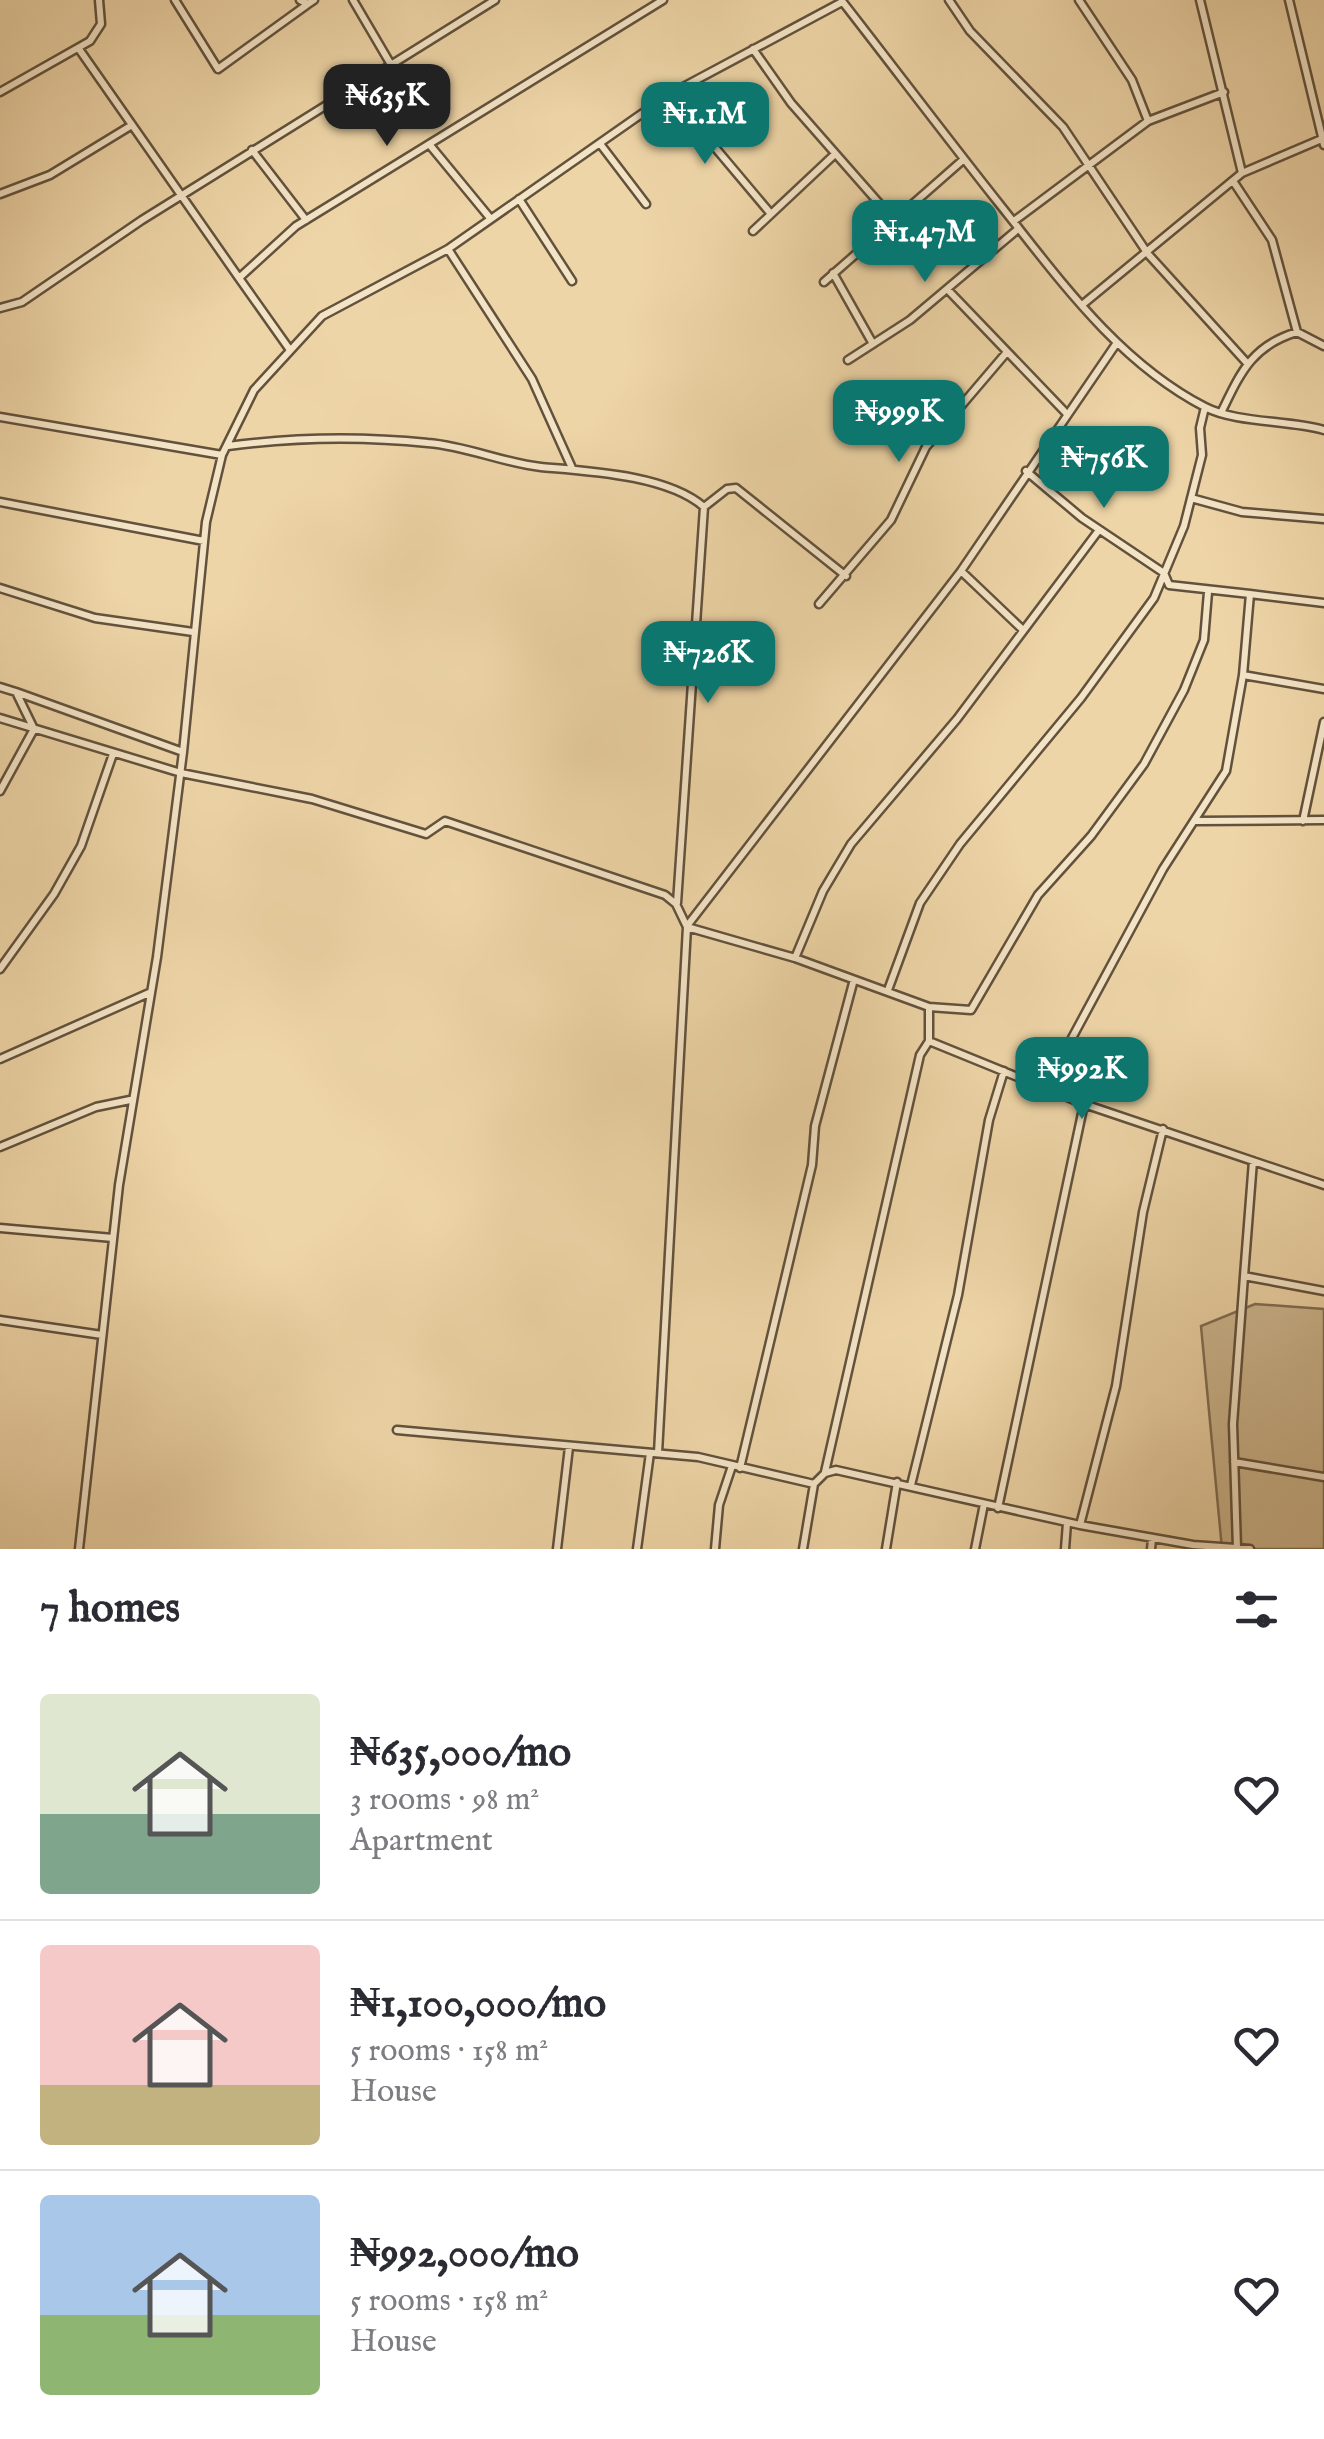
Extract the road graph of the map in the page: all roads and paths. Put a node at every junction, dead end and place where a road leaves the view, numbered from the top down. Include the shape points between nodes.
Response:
1 (100, 0) edge
2 (175, 0) edge
3 (353, 0) edge
4 (495, 0) edge
5 (663, 0) edge
6 (949, 0) edge
7 (1079, 0) edge
8 (1200, 0) edge
9 (1289, 0) edge
10 (307, 1) edge
11 (842, 1) edge
12 (80, 48) junction
13 (752, 49) junction
14 (390, 63) junction
15 (0, 92) edge
16 (1224, 92) junction
17 (670, 94) junction
18 (1148, 121) junction
19 (132, 125) junction
20 (1323, 141) edge
21 (430, 144) junction
22 (601, 145) junction
23 (252, 150) junction
24 (835, 154) junction
25 (964, 159) junction
26 (1087, 165) junction
27 (1242, 173) junction
28 (1233, 180) junction
29 (0, 194) edge
30 (182, 195) junction
31 (519, 199) junction
32 (646, 204) dead end
33 (771, 214) junction
34 (490, 218) junction
35 (892, 218) junction
36 (306, 220) junction
37 (1016, 225) junction
38 (753, 231) dead end
39 (448, 248) junction
40 (1148, 254) junction
41 (833, 274) junction
42 (239, 278) junction
43 (572, 282) dead end
44 (824, 282) dead end
45 (948, 290) junction
46 (1082, 305) junction
47 (0, 308) edge
48 (1297, 332) junction
49 (873, 344) junction
50 (1116, 344) junction
51 (1324, 346) edge
52 (290, 350) junction
53 (1007, 352) junction
54 (848, 360) dead end
55 (1246, 362) junction
56 (1205, 407) junction
57 (1066, 413) junction
58 (1221, 413) junction
59 (0, 417) edge
60 (1324, 430) edge
61 (226, 446) junction
62 (222, 455) junction
63 (572, 468) junction
64 (1026, 471) junction
65 (1191, 498) junction
66 (0, 502) edge
67 (704, 506) junction
68 (1324, 519) edge
69 (1099, 530) junction
70 (204, 541) junction
71 (961, 571) junction
72 (1164, 573) junction
73 (846, 576) junction
74 (0, 588) edge
75 (1208, 592) junction
76 (1250, 594) junction
77 (1324, 603) edge
78 (819, 604) dead end
79 (1023, 630) junction
80 (194, 632) junction
81 (1242, 675) junction
82 (0, 686) edge
83 (1324, 689) edge
84 (16, 692) junction
85 (0, 718) edge
86 (1324, 722) edge
87 (34, 728) junction
88 (184, 752) junction
89 (114, 754) junction
90 (181, 772) junction
91 (0, 791) edge
92 (1324, 820) edge
93 (1195, 821) junction
94 (1303, 821) junction
95 (676, 904) junction
96 (687, 927) junction
97 (795, 958) junction
98 (0, 969) edge
99 (854, 983) junction
100 (888, 990) junction
101 (150, 992) junction
102 (928, 1007) junction
103 (929, 1041) junction
104 (0, 1058) edge
105 (1004, 1071) junction
106 (1066, 1094) junction
107 (130, 1100) junction
108 (1084, 1104) junction
109 (1163, 1129) junction
110 (0, 1147) edge
111 (1253, 1161) junction
112 (1324, 1185) edge
113 (0, 1228) edge
114 (113, 1238) junction
115 (1244, 1276) junction
116 (1324, 1291) edge
117 (0, 1320) edge
118 (102, 1335) junction
119 (397, 1430) dead end
120 (569, 1447) junction
121 (654, 1453) junction
122 (1234, 1462) junction
123 (736, 1467) junction
124 (825, 1472) junction
125 (1324, 1477) edge
126 (897, 1482) junction
127 (814, 1484) junction
128 (910, 1485) junction
129 (984, 1504) junction
130 (998, 1508) junction
131 (1067, 1523) junction
132 (1080, 1525) junction
133 (1152, 1539) junction
134 (1237, 1548) edge
135 (79, 1549) edge
136 (557, 1549) edge
137 (637, 1549) edge
138 (715, 1549) edge
139 (803, 1549) edge
140 (886, 1549) edge
141 (975, 1549) edge
142 (1065, 1549) edge
143 (1150, 1549) edge
144 (1250, 1549) edge

1 - 12 street via 97,34
2 - 10 street via 218,69
3 - 14 street
4 - 14 street
5 - 21 street
6 - 26 street via 1063,127
7 - 18 street via 1132,80
8 - 16 street
9 - 20 street
11 - 13 street
11 - 25 street
12 - 15 street
12 - 19 street
13 - 17 street
13 - 24 street
14 - 23 street
16 - 18 street
16 - 27 street
17 - 22 street
17 - 33 street
18 - 26 street
19 - 29 street via 50,176
19 - 30 street
20 - 27 street
21 - 34 street
21 - 36 street
22 - 31 street
22 - 32 street
23 - 30 street
23 - 36 street
24 - 33 street
24 - 35 street
25 - 35 street
25 - 37 street
26 - 37 street
26 - 40 street
27 - 28 street
28 - 40 street
28 - 48 street via 1272,240
30 - 42 street
30 - 47 street via 22,302
31 - 34 street
31 - 43 street
33 - 38 street
34 - 39 street
35 - 41 street
36 - 42 street
37 - 45 street
37 - 46 street
39 - 52 street via 322,316
39 - 63 street via 532,379
40 - 46 street
40 - 55 street
41 - 44 street
41 - 49 street
42 - 52 street
45 - 49 street
45 - 53 street
46 - 50 street
48 - 51 street
48 - 55 street
49 - 54 street
50 - 56 street
50 - 57 street
52 - 61 street via 254,390
53 - 57 street
53 - 73 street via 926,447 891,520
55 - 58 street
56 - 58 street
56 - 65 street
57 - 64 street
58 - 60 street
59 - 62 street
61 - 62 street
61 - 63 street via 333,437 428,442
62 - 70 street
63 - 67 street via 692,496
64 - 69 street
64 - 71 street
65 - 68 street via 1242,512
65 - 72 street
66 - 70 street
67 - 73 street via 736,488
67 - 95 street
69 - 72 street
69 - 79 street
70 - 80 street
71 - 79 street
71 - 96 street
72 - 75 street via 1169,585
72 - 100 street via 1154,598 1081,698 920,903
73 - 78 street
74 - 80 street via 95,618
75 - 76 street
75 - 102 street via 1204,640 1144,764 1038,894 971,1010
76 - 77 street
76 - 81 street
79 - 97 street via 851,844
80 - 88 street
81 - 83 street
81 - 93 street via 1226,771
82 - 84 street
84 - 87 street
84 - 88 street
85 - 87 street
86 - 94 street
87 - 89 street
87 - 91 street
88 - 90 street
89 - 90 street
89 - 98 street via 81,846
90 - 95 street via 312,799 426,834 445,821
90 - 101 street
92 - 94 street
93 - 94 street
93 - 106 street via 1065,1051
95 - 96 street
96 - 97 street
96 - 121 street
97 - 99 street
99 - 100 street
99 - 123 street
100 - 102 street
101 - 104 street
101 - 107 street
102 - 103 street
103 - 105 street
103 - 124 street via 920,1055
105 - 106 street
105 - 128 street
106 - 108 street
107 - 110 street
107 - 114 street
108 - 109 street
108 - 130 street
109 - 111 street
109 - 132 street via 1116,1386
111 - 112 street
111 - 115 street
113 - 114 street
114 - 118 street
115 - 116 street
115 - 122 street
117 - 118 street
118 - 135 street
119 - 120 street
120 - 121 street
120 - 136 street
121 - 123 street
121 - 137 street
122 - 125 street
122 - 134 street
123 - 127 street
123 - 138 street via 719,1505
124 - 126 street
124 - 127 street
126 - 128 street
126 - 140 street
127 - 139 street
128 - 129 street
129 - 130 street
129 - 141 street
130 - 131 street
131 - 132 street
131 - 142 street
132 - 133 street
133 - 134 street
133 - 143 street
134 - 144 street

